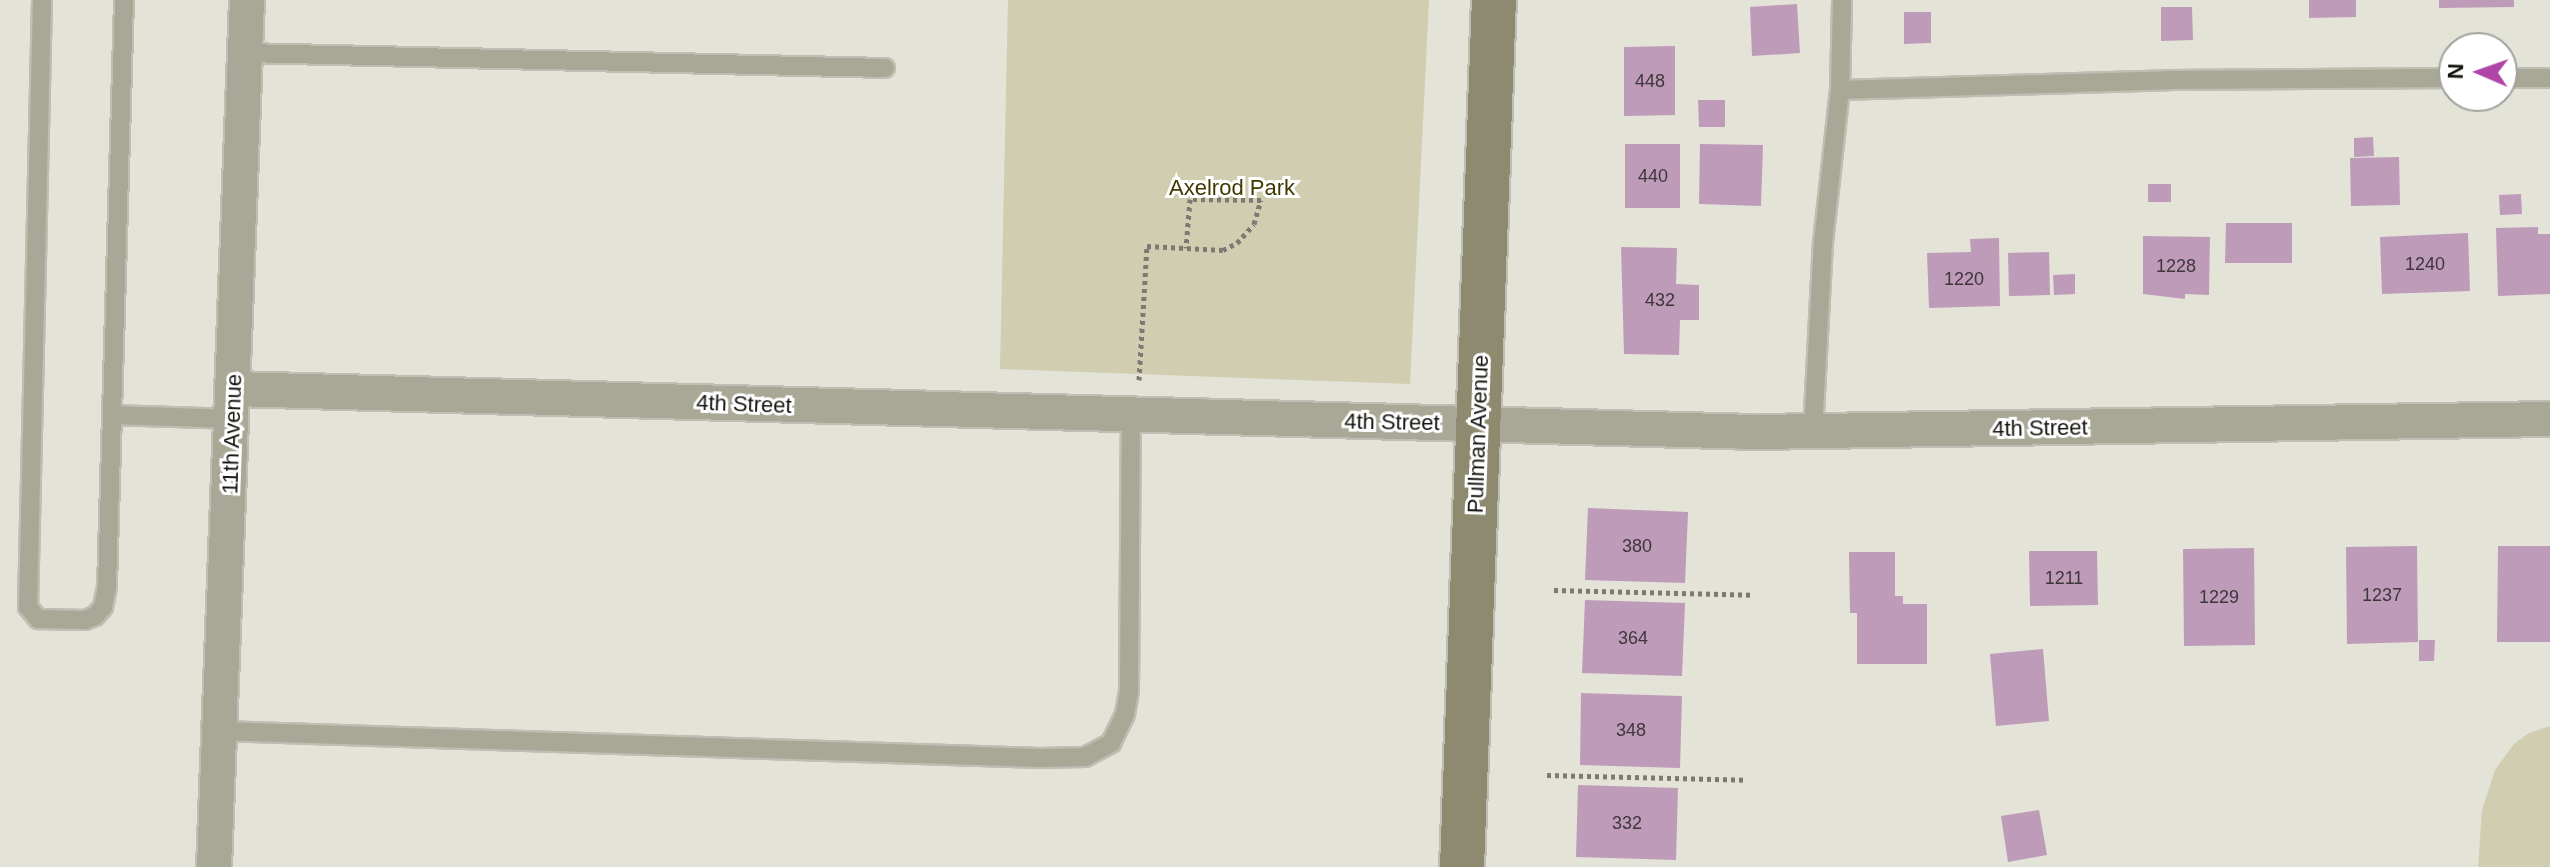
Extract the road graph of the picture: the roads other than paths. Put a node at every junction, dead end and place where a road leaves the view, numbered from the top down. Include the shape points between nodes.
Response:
1 (42, 0) edge
2 (124, 0) edge
3 (247, 0) edge
4 (1494, 0) edge
5 (1842, 0) edge
6 (245, 53) junction
7 (885, 68) dead end
8 (2438, 78) edge
9 (2518, 78) edge
10 (2550, 78) edge
11 (1840, 90) junction
12 (233, 404) junction
13 (113, 415) junction
14 (1131, 416) junction
15 (2550, 419) edge
16 (1479, 425) junction
17 (1813, 432) junction
18 (220, 731) junction
19 (214, 867) edge
20 (1462, 867) edge

1 - 13 lane via 28,598 29,610 38,619 85,620 103,607
2 - 13 lane
3 - 6 street, 11th Avenue
4 - 16 street, Pullman Avenue
5 - 11 lane
6 - 7 lane
6 - 12 street, 11th Avenue
8 - 11 lane
9 - 10 lane
11 - 17 lane via 1823,243
12 - 13 lane
12 - 14 street, 4th Street
12 - 18 street, 11th Avenue
14 - 16 street, 4th Street
14 - 18 lane via 1129,691 1111,743 1085,757
15 - 17 street, 4th Street
16 - 17 street, 4th Street
16 - 20 street, Pullman Avenue
18 - 19 street, 11th Avenue

